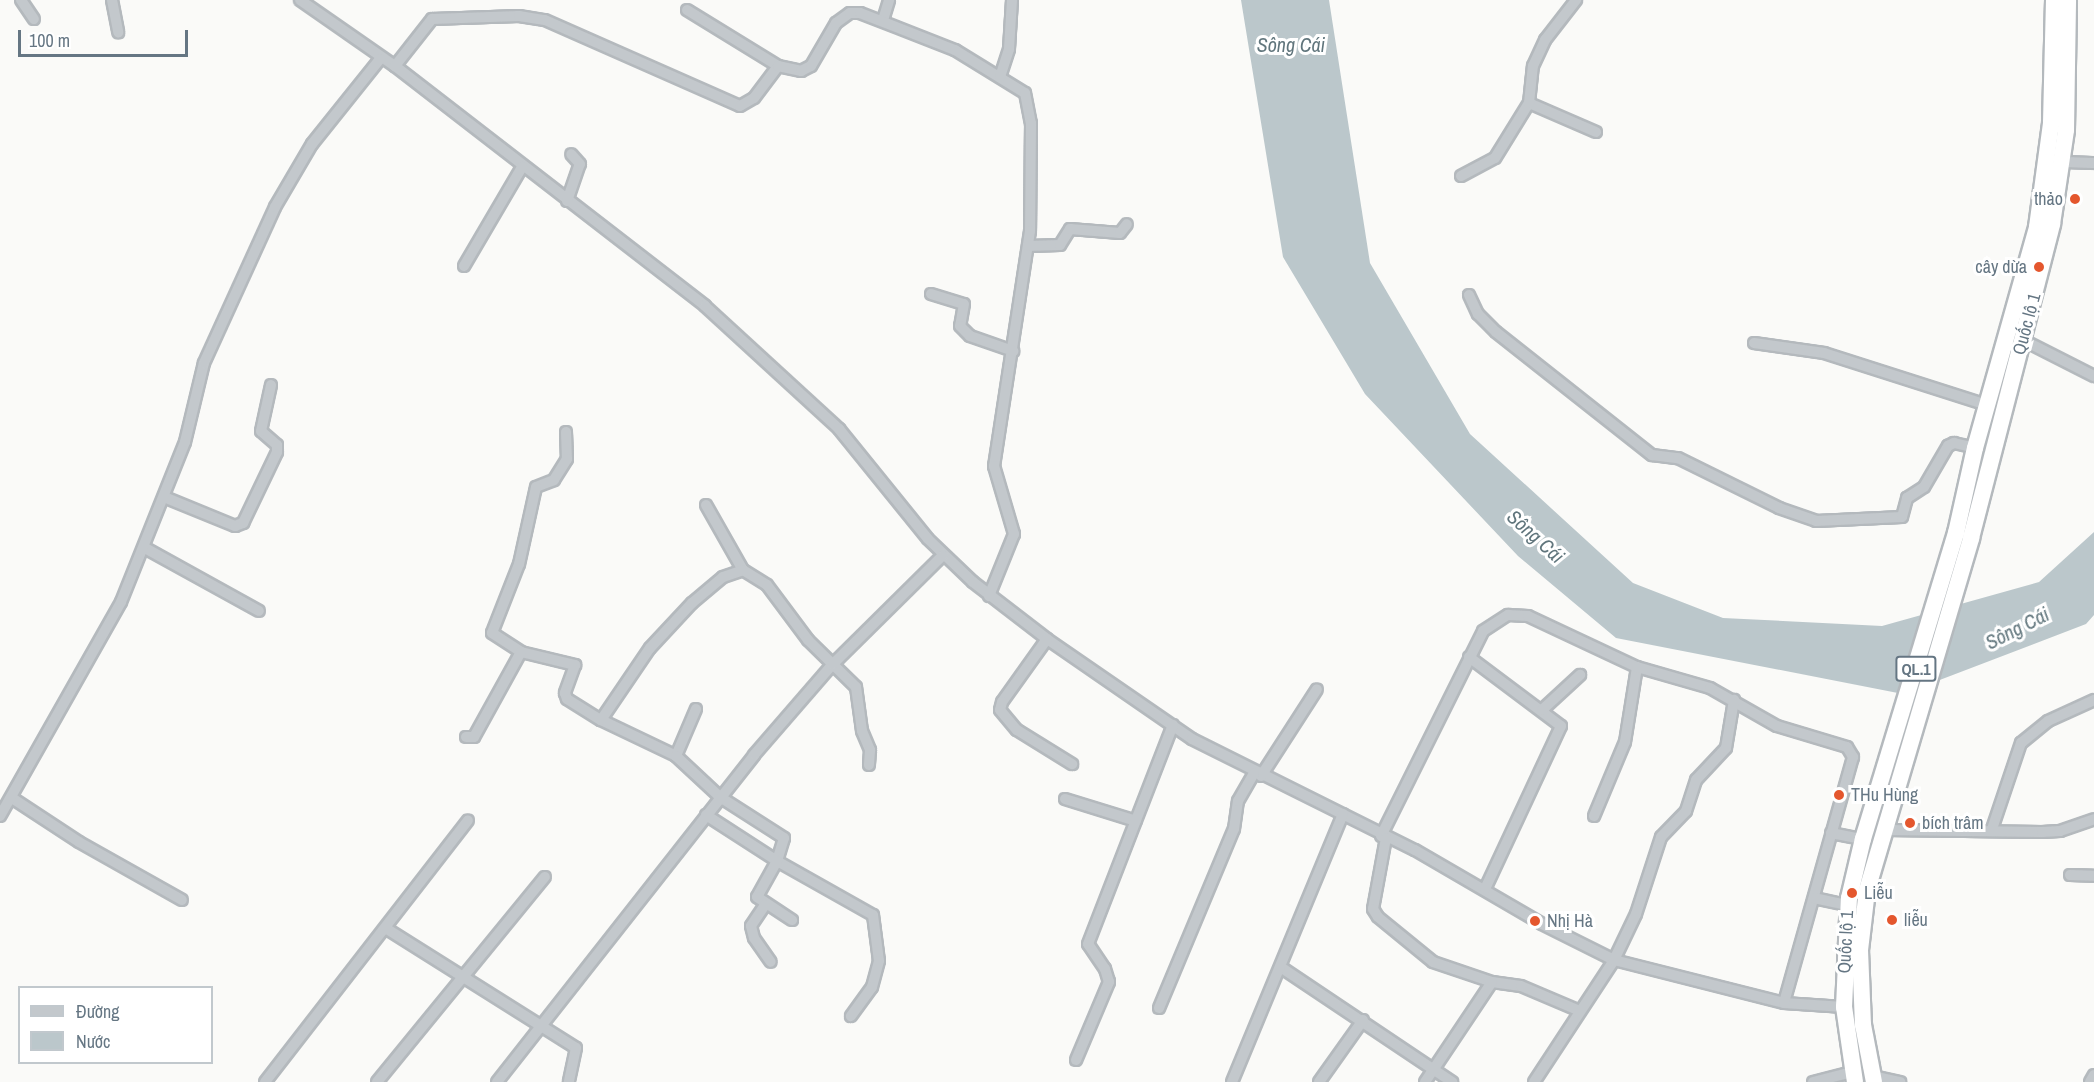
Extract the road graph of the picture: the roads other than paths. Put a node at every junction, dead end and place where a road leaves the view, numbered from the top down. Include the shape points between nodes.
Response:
1 (21, 0) edge
2 (112, 0) edge
3 (300, 0) edge
4 (889, 0) edge
5 (1012, 0) edge
6 (1576, 0) edge
7 (2054, 0) edge
8 (2068, 0) edge
9 (687, 10) dead end
10 (34, 19) dead end
11 (883, 21) junction
12 (118, 32) dead end
13 (380, 59) junction
14 (395, 66) junction
15 (778, 66) junction
16 (1000, 77) junction
17 (1529, 103) junction
18 (1596, 132) dead end
19 (572, 154) dead end
20 (2063, 162) junction
21 (2094, 163) edge
22 (522, 167) junction
23 (1461, 176) dead end
24 (567, 201) junction
25 (1127, 224) dead end
26 (1028, 246) junction
27 (464, 266) dead end
28 (931, 294) dead end
29 (1469, 295) dead end
30 (2023, 340) junction
31 (1754, 343) dead end
32 (1013, 351) junction
33 (2094, 376) edge
34 (270, 385) dead end
35 (1987, 405) junction
36 (566, 432) dead end
37 (1975, 448) junction
38 (164, 498) junction
39 (706, 505) dead end
40 (1963, 535) junction
41 (145, 548) junction
42 (944, 555) junction
43 (743, 570) junction
44 (989, 596) junction
45 (259, 611) dead end
46 (1047, 639) junction
47 (521, 652) junction
48 (1469, 657) junction
49 (832, 665) junction
50 (1637, 667) junction
51 (1580, 675) dead end
52 (1317, 689) dead end
53 (1734, 700) junction
54 (2094, 700) edge
55 (696, 709) dead end
56 (1542, 710) junction
57 (601, 720) junction
58 (1173, 725) junction
59 (466, 736) dead end
60 (676, 756) junction
61 (1072, 764) dead end
62 (869, 765) dead end
63 (1258, 775) junction
64 (720, 796) junction
65 (12, 798) junction
66 (1065, 799) dead end
67 (706, 814) junction
68 (1343, 814) junction
69 (0, 816) edge
70 (1594, 816) dead end
71 (2094, 819) edge
72 (468, 820) dead end
73 (1136, 820) junction
74 (1992, 829) junction
75 (1886, 830) junction
76 (1831, 833) junction
77 (1384, 837) junction
78 (1863, 839) junction
79 (777, 861) junction
80 (2070, 875) dead end
81 (2094, 876) edge
82 (544, 877) dead end
83 (1485, 889) junction
84 (1814, 898) junction
85 (182, 900) dead end
86 (765, 905) junction
87 (1848, 905) junction
88 (792, 920) dead end
89 (387, 929) junction
90 (1614, 960) junction
91 (771, 962) dead end
92 (1282, 968) junction
93 (462, 977) junction
94 (1492, 982) junction
95 (1784, 1004) junction
96 (1844, 1007) junction
97 (1159, 1008) dead end
98 (1580, 1011) junction
99 (851, 1017) dead end
100 (1363, 1020) junction
101 (542, 1027) junction
102 (1076, 1060) dead end
103 (1433, 1069) junction
104 (1854, 1077) edge
105 (1873, 1079) edge
106 (265, 1082) edge
107 (377, 1082) edge
108 (497, 1082) edge
109 (569, 1082) edge
110 (1232, 1082) edge
111 (1319, 1082) edge
112 (1425, 1082) edge
113 (1452, 1082) edge
114 (1534, 1082) edge
115 (1813, 1082) edge
116 (1900, 1082) edge

1 - 10 street
2 - 12 street
3 - 13 street
4 - 11 street
5 - 16 street via 1008,49
6 - 17 street via 1545,40 1533,66
7 - 35 highway, Quốc lộ 1 / QL.1 via 2047,167 2023,282
8 - 20 highway, Quốc lộ 1 / QL.1
9 - 15 street
11 - 15 street via 850,13 831,28 811,66 801,71
11 - 16 street via 955,50
13 - 14 street
13 - 38 street via 324,127 275,207 204,363 185,442
14 - 15 street via 432,19 498,14 545,20 740,106 754,98
14 - 22 street
16 - 26 street via 1029,98
17 - 18 street
17 - 23 street via 1495,158
19 - 24 street via 580,164
20 - 21 street
20 - 30 highway, Quốc lộ 1 / QL.1
22 - 24 street
22 - 27 street
24 - 42 street via 705,306 839,429
25 - 26 street via 1120,233 1070,229 1060,245
26 - 32 street
28 - 32 street via 964,304 960,326 970,336
29 - 37 street via 1478,314 1496,332 1652,455 1678,458 1779,508 1816,521 1902,517 1907,498 1924,487 1948,446 1954,443
30 - 33 street
30 - 40 highway, Quốc lộ 1 / QL.1
31 - 35 street via 1824,353
32 - 44 street via 994,466 1014,534
34 - 38 street via 261,431 277,445 277,452 243,523 235,526
35 - 37 highway, Quốc lộ 1 / QL.1
36 - 47 street via 565,465 554,480 536,487 519,564 492,627 497,638
37 - 40 highway, Quốc lộ 1 / QL.1
38 - 41 street
39 - 43 street
40 - 75 highway, Quốc lộ 1 / QL.1
40 - 78 highway, Quốc lộ 1 / QL.1
41 - 45 street
41 - 65 street via 99,645
42 - 44 street
42 - 49 street
43 - 49 street via 767,585
43 - 57 street via 723,577 692,603 650,648
44 - 46 street
46 - 58 street
46 - 61 street via 1005,696 1000,710 1017,729
47 - 57 street via 575,665 565,696
47 - 59 street via 474,737
48 - 50 street via 1484,631 1508,615 1518,614
48 - 56 street
48 - 77 street
49 - 62 street via 858,692 859,719 870,750
49 - 64 street
50 - 53 street via 1710,688
50 - 70 street via 1638,682 1625,742
51 - 56 street
52 - 63 street
53 - 76 street via 1777,726 1851,750 1854,761
53 - 90 street via 1726,748 1696,780 1689,807 1661,837 1636,914
54 - 74 street via 2048,721 2021,743
55 - 60 street
56 - 83 street via 1561,726
57 - 60 street
58 - 63 street
58 - 73 street
60 - 64 street
63 - 68 street
63 - 97 street via 1238,801 1234,829
64 - 67 street
64 - 79 street via 784,838
65 - 69 street
65 - 85 street
66 - 73 street
67 - 79 street
67 - 101 street via 658,882
68 - 77 street
68 - 92 street
71 - 74 street via 2060,831
72 - 89 street
73 - 102 street via 1088,944 1109,982
74 - 75 street
75 - 105 highway, Quốc lộ 1 / QL.1 via 1867,890 1860,950 1863,1025
76 - 78 street
76 - 84 street
77 - 83 street
77 - 94 street via 1373,909 1377,916 1432,962
78 - 87 highway, Quốc lộ 1 / QL.1
79 - 86 street via 757,897
79 - 99 street via 873,915 879,961 872,987
80 - 81 street
82 - 93 street
83 - 90 street
84 - 87 street
84 - 95 street
86 - 88 street
86 - 91 street via 751,926 754,938
87 - 96 highway, Quốc lộ 1 / QL.1
89 - 93 street
89 - 106 street
90 - 95 street
90 - 98 street
92 - 100 street
92 - 110 street
93 - 101 street
93 - 107 street
94 - 98 street via 1521,986
94 - 103 street
95 - 96 street
96 - 104 highway, Quốc lộ 1 / QL.1
98 - 114 street
100 - 103 street
100 - 111 street
101 - 108 street
101 - 109 street via 578,1051
103 - 112 street
103 - 113 street
104 - 115 street
105 - 116 street

